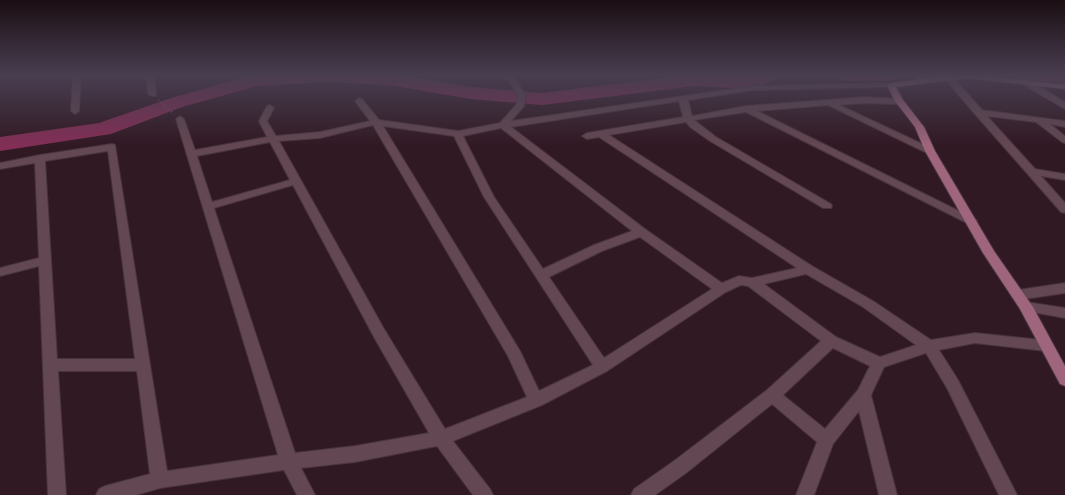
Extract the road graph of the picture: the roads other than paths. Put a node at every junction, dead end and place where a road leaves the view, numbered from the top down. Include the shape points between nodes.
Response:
1 (76, 98) edge
2 (521, 98) edge
3 (689, 98) edge
4 (762, 98) edge
5 (898, 98) edge
6 (966, 98) edge
7 (1054, 98) edge
8 (683, 99) junction
9 (359, 101) dead end
10 (899, 101) junction
11 (830, 104) junction
12 (1065, 106) edge
13 (270, 108) dead end
14 (770, 108) junction
15 (746, 109) junction
16 (75, 111) dead end
17 (978, 112) junction
18 (688, 118) junction
19 (1036, 118) junction
20 (180, 119) road end
21 (376, 122) junction
22 (1065, 124) edge
23 (503, 125) junction
24 (458, 134) junction
25 (601, 134) junction
26 (587, 136) dead end
27 (273, 139) junction
28 (1065, 140) edge
29 (930, 151) junction
30 (191, 154) junction
31 (40, 158) junction
32 (0, 166) edge
33 (1033, 172) junction
34 (1065, 177) edge
35 (296, 182) junction
36 (827, 206) dead end
37 (207, 207) junction
38 (1065, 210) edge
39 (971, 221) junction
40 (641, 232) junction
41 (45, 260) junction
42 (808, 269) junction
43 (0, 272) edge
44 (541, 274) junction
45 (752, 282) junction
46 (721, 288) junction
47 (1065, 288) edge
48 (1018, 295) junction
49 (1026, 307) junction
50 (1065, 313) edge
51 (831, 341) junction
52 (1046, 345) junction
53 (929, 346) junction
54 (879, 363) junction
55 (50, 365) junction
56 (143, 365) junction
57 (602, 367) junction
58 (1065, 380) edge
59 (772, 395) junction
60 (862, 395) junction
61 (536, 400) junction
62 (441, 438) junction
63 (826, 440) junction
64 (288, 461) junction
65 (160, 480) junction
66 (57, 495) edge
67 (105, 495) edge
68 (306, 495) edge
69 (484, 495) edge
70 (640, 495) edge
71 (804, 495) edge
72 (888, 495) edge
73 (1008, 495) edge

1 - 16 street
2 - 23 street via 520,106
3 - 8 street
4 - 14 street
5 - 10 main road
6 - 17 street
7 - 12 street
8 - 18 street
8 - 23 street
9 - 21 street
10 - 11 street via 865,100
10 - 29 main road via 919,127
11 - 14 street
11 - 29 street
13 - 27 street via 263,121
14 - 15 street
15 - 18 street
15 - 39 street
17 - 19 street
17 - 33 street
18 - 25 street
18 - 36 street via 693,125 713,139
19 - 22 street
19 - 28 street
20 - 30 street
21 - 24 street
21 - 27 street via 320,135
21 - 61 street via 501,330
23 - 24 street
23 - 40 street
24 - 44 street via 489,197
25 - 26 street
25 - 42 street
27 - 30 street
27 - 35 street
29 - 39 main road
30 - 37 street
31 - 32 street
31 - 41 street
31 - 56 street via 112,147
33 - 34 street
33 - 38 street
35 - 37 street
35 - 62 street via 379,333
37 - 64 street
39 - 48 main road
40 - 44 street
40 - 46 street
41 - 43 street
41 - 55 street
42 - 45 street
42 - 53 street via 868,304
44 - 57 street
45 - 46 street via 739,280
45 - 51 street
46 - 57 street
47 - 48 street
48 - 49 main road
49 - 50 street
49 - 52 main road
51 - 54 street
51 - 59 street
52 - 53 street via 975,338
52 - 58 main road
53 - 54 street
53 - 73 street via 953,384
54 - 60 street
55 - 56 street
55 - 66 street
56 - 65 street
57 - 61 street
59 - 63 street
59 - 70 street
60 - 63 street
60 - 72 street
61 - 62 street
62 - 64 street via 355,454
62 - 69 street
63 - 71 street
64 - 65 street
64 - 68 street
65 - 67 street

